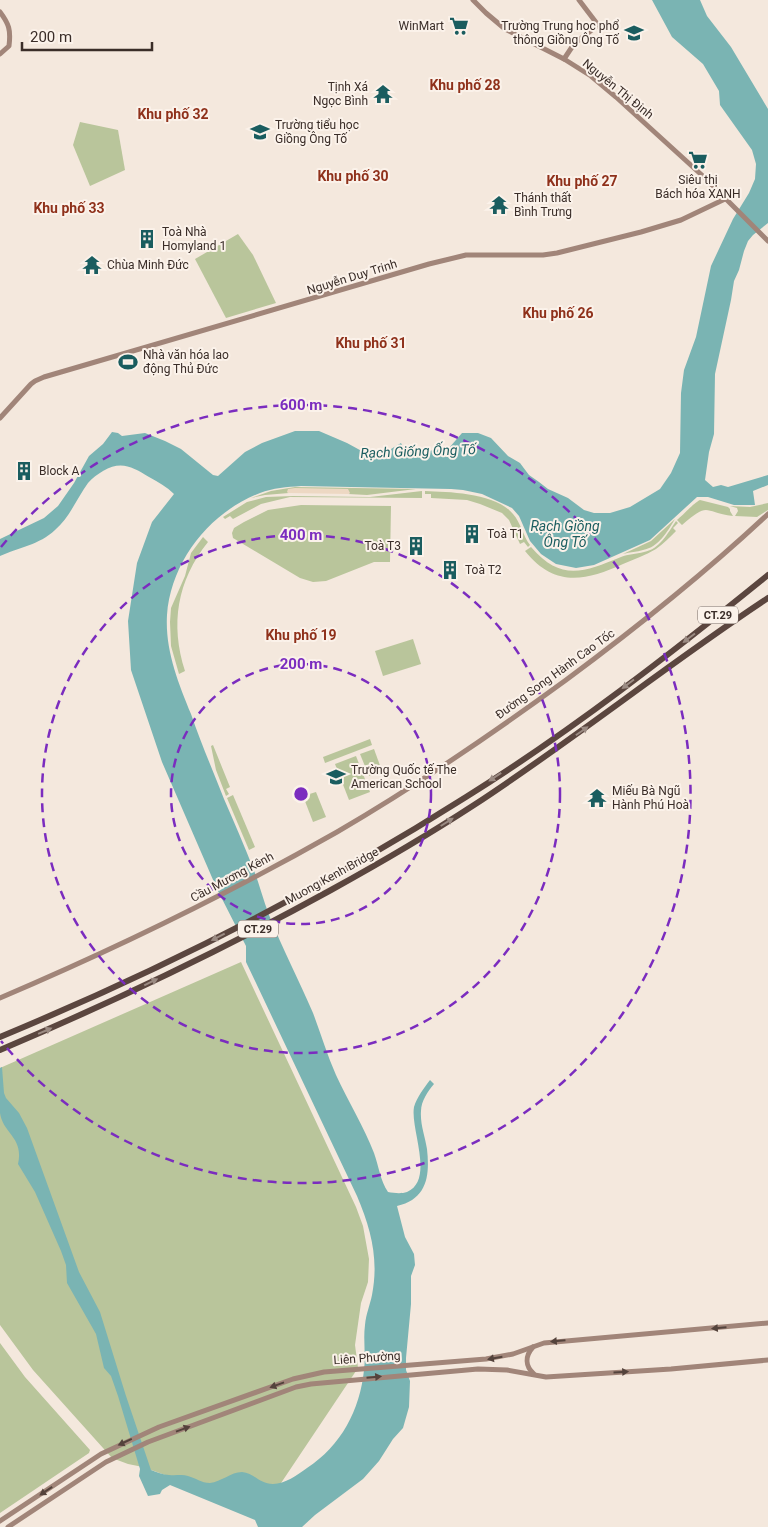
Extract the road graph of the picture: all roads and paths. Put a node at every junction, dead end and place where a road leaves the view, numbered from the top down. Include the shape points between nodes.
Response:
1 (473, 0) edge
2 (579, 0) edge
3 (0, 12) edge
4 (1, 53) edge
5 (564, 59) junction
6 (725, 199) junction
7 (768, 240) edge
8 (0, 418) edge
9 (768, 514) edge
10 (768, 575) edge
11 (768, 598) edge
12 (338, 831) joint
13 (0, 998) edge
14 (0, 1037) edge
15 (0, 1050) edge
16 (768, 1324) edge
17 (535, 1345) junction
18 (768, 1360) edge
19 (537, 1375) junction
20 (65, 1477) junction
21 (71, 1486) junction
22 (0, 1521) edge
23 (8, 1527) edge

1 - 5 main road, Nguyễn Thị Định via 504,29
2 - 5 main road via 598,25 574,44
3 - 4 main road via 9,24 10,36 9,46
5 - 6 main road, Nguyễn Thị Định via 616,97
6 - 7 main road, Nguyễn Thị Định
6 - 8 main road, Nguyễn Duy Trinh via 673,222 557,253 466,255 429,264 44,377 31,384
9 - 12 main road, Đường Song Hành Cao Tốc via 634,629 520,714
10 -> 14 highway, Muong Kenh Bridge / CT.29 via 583,717 400,838 276,908 196,948
15 -> 11 highway, Muong Kenh Bridge / CT.29 via 107,1003 281,918 406,847 474,806
12 - 13 main road, Cầu Mương Kênh via 133,939
16 -> 17 main road, Liên Phường
17 - 19 main road via 527,1361 530,1370
17 -> 20 main road, Liên Phường via 496,1358 324,1372 292,1379 144,1434 101,1454
19 -> 18 main road, Liên Phường via 662,1370
21 -> 19 main road, Liên Phường via 106,1462 148,1442 296,1387 454,1371 497,1369
20 - 21 main road
20 -> 22 main road, Liên Phường
21 - 23 main road, Liên Phường

